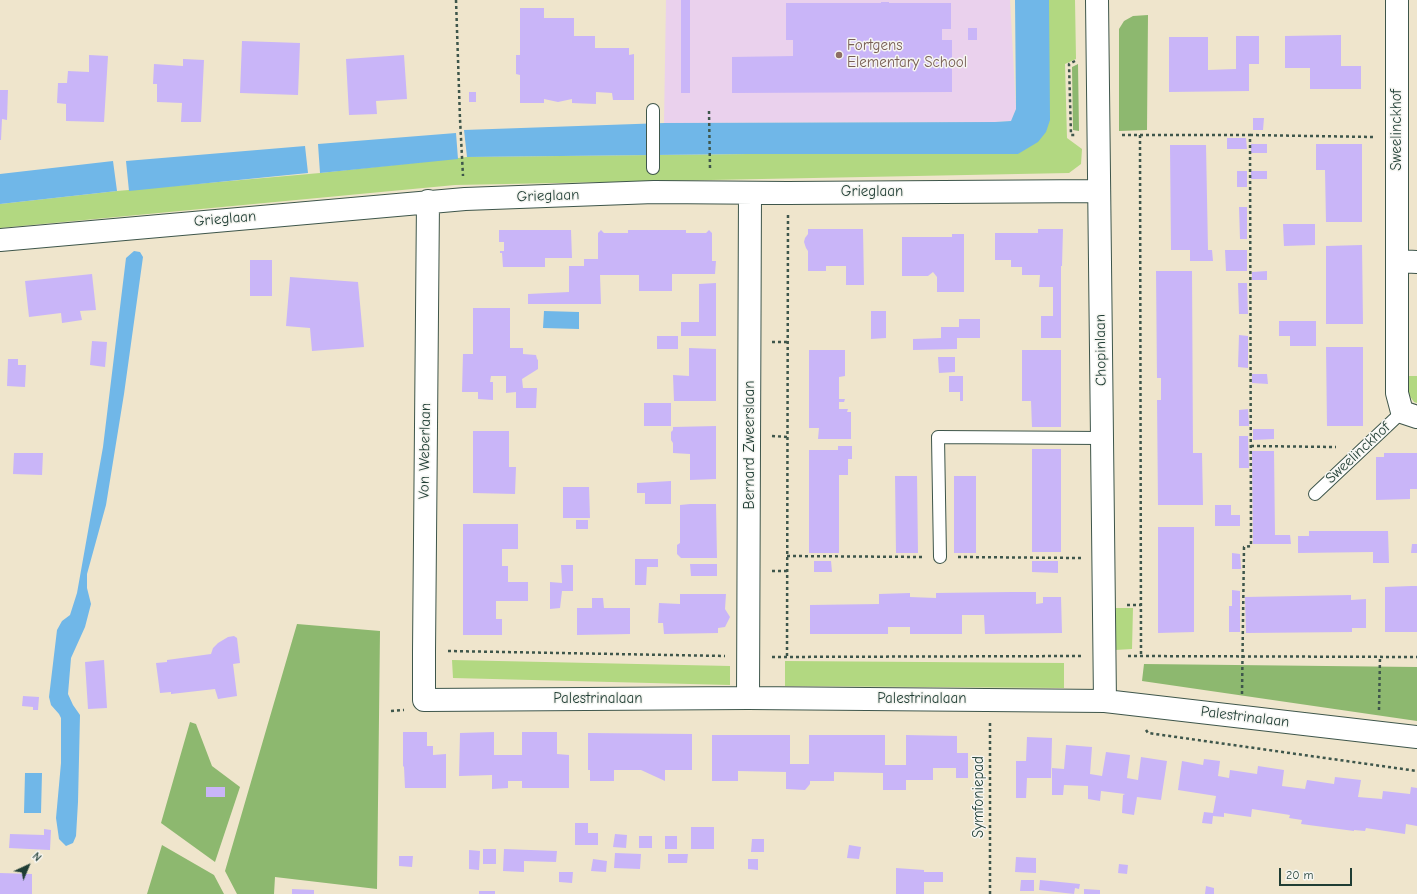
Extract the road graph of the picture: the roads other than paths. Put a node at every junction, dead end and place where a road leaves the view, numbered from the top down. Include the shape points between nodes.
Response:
1 (1097, 0) edge
2 (1397, 0) edge
3 (653, 110) dead end
4 (653, 168) dead end
5 (1099, 191) junction
6 (750, 193) junction
7 (428, 201) junction
8 (0, 240) edge
9 (1407, 261) edge
10 (1409, 415) edge
11 (1102, 438) junction
12 (1315, 494) dead end
13 (940, 557) dead end
14 (748, 698) junction
15 (424, 700) joint
16 (1105, 701) junction
17 (1417, 737) edge

1 - 5 street, Chopinlaan
2 - 9 street, Sweelinckhof via 1397,137
3 - 4 lane
5 - 6 street, Grieglaan
5 - 11 street, Chopinlaan
6 - 7 street, Grieglaan via 646,193
6 - 14 street, Bernard Zweerslaan
7 - 8 street, Grieglaan
7 - 15 street, Von Weberlaan
9 - 10 street, Sweelinckhof via 1397,393
10 - 12 lane, Sweelinckhof via 1364,448
11 - 13 lane via 938,437
11 - 16 street, Chopinlaan
14 - 15 street, Palestrinalaan
14 - 16 street, Palestrinalaan
16 - 17 street, Palestrinalaan

